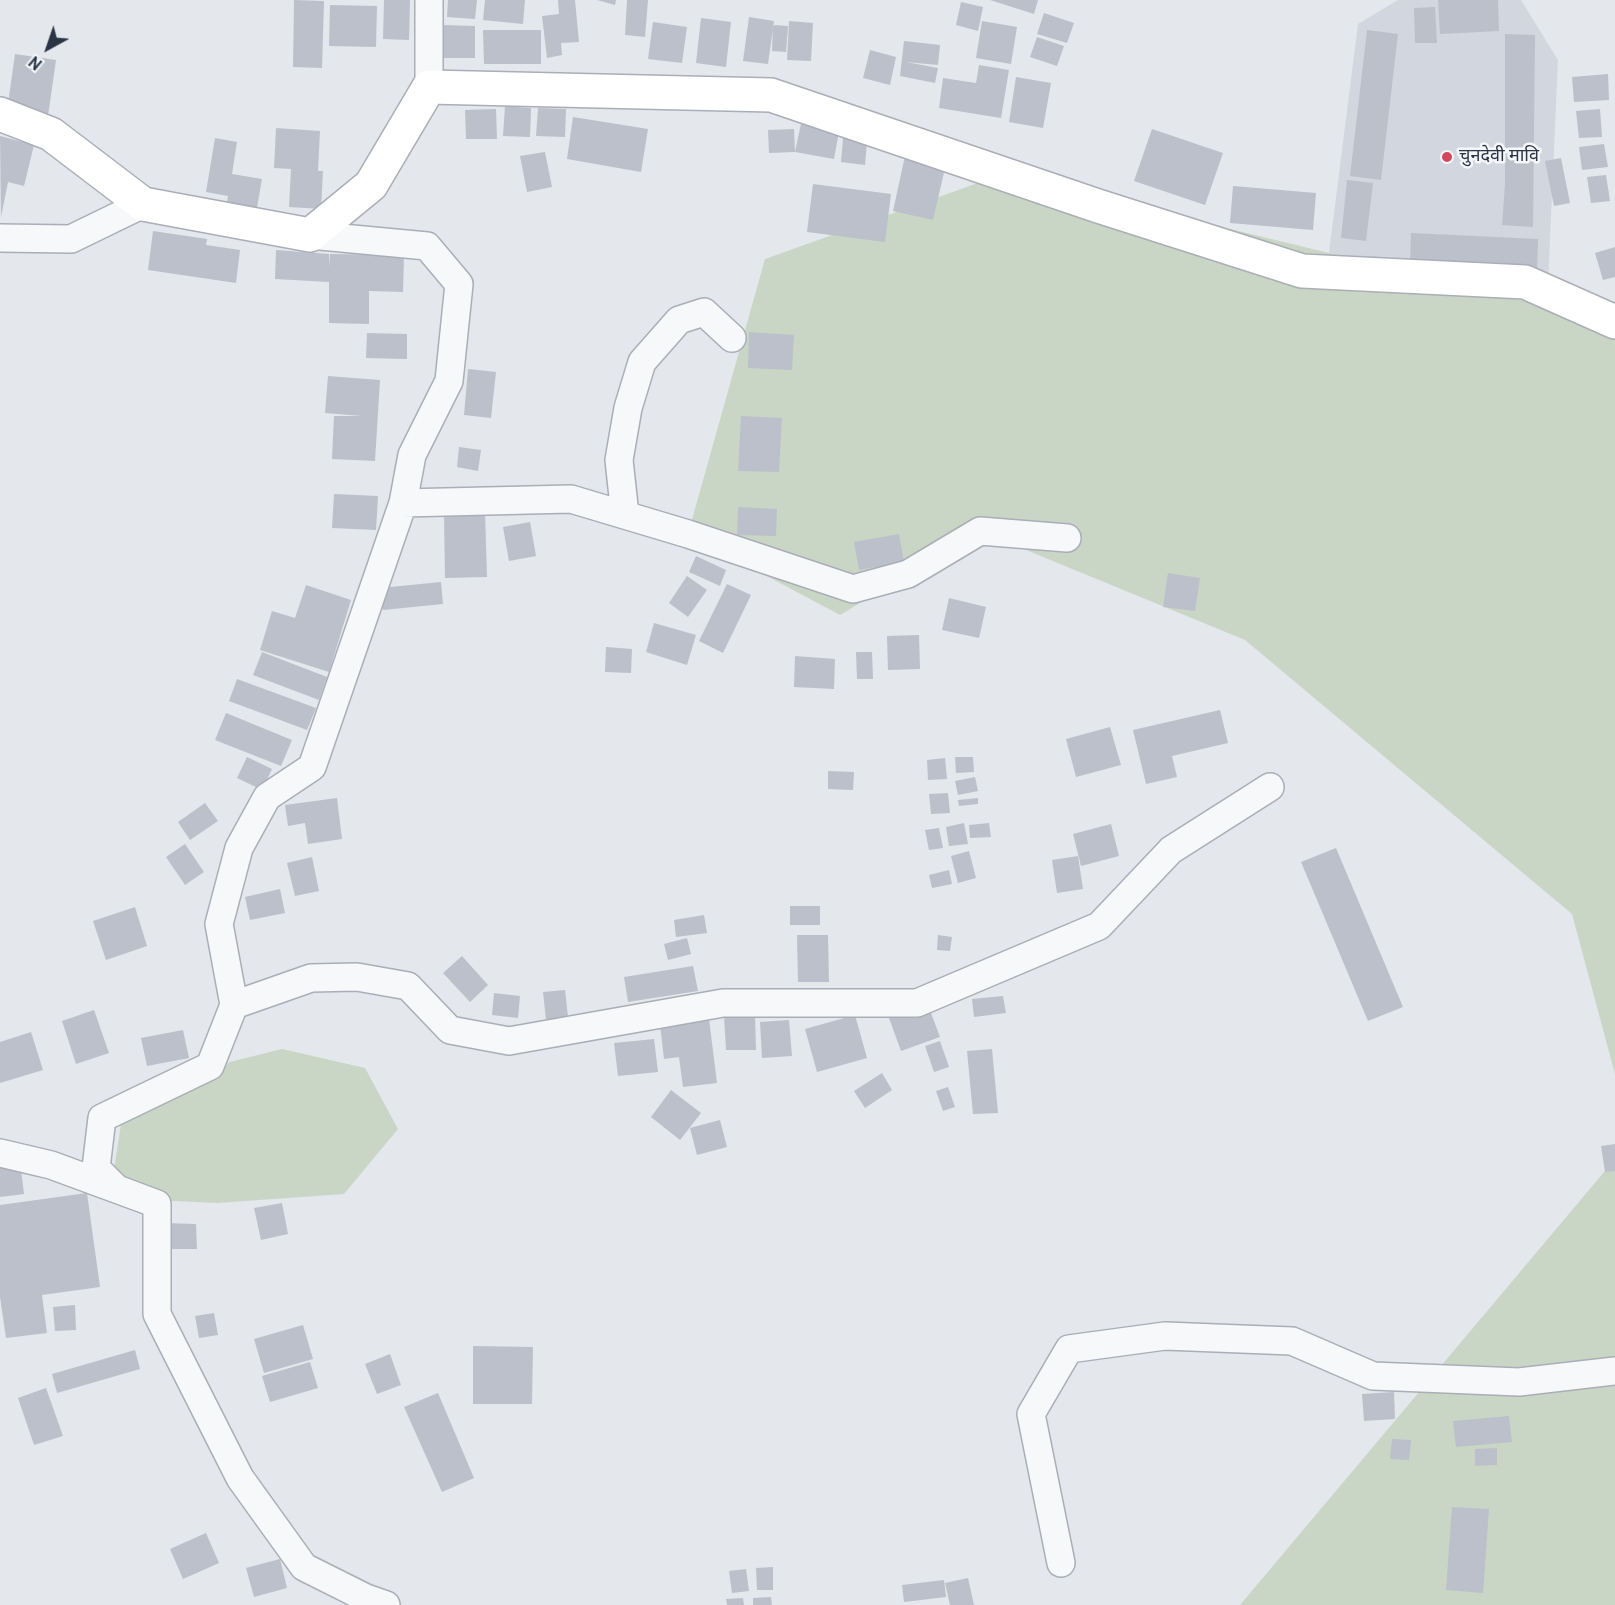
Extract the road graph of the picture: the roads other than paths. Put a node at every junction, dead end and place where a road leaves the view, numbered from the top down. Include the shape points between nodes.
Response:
1 (429, 0) edge
2 (429, 87) junction
3 (0, 114) edge
4 (143, 204) junction
5 (310, 235) junction
6 (0, 238) edge
7 (1615, 322) edge
8 (732, 338) dead end
9 (403, 503) junction
10 (625, 515) junction
11 (1067, 538) dead end
12 (1270, 787) dead end
13 (234, 1005) junction
14 (0, 1153) edge
15 (157, 1204) junction
16 (1615, 1371) edge
17 (1061, 1563) dead end
18 (386, 1605) edge

1 - 2 street
2 - 5 street via 371,185
2 - 7 street via 771,94 1302,271 1525,282
3 - 4 street via 51,134
4 - 5 street
4 - 6 street via 71,239
5 - 9 street via 427,246 459,284 448,381 412,456
8 - 10 street via 704,312 679,320 642,362 628,408 619,460
9 - 10 street via 571,499
9 - 13 street via 312,767 267,797 239,848 219,924
10 - 11 street via 853,589 908,574 980,531
12 - 13 street via 1170,850 1100,926 917,1003 723,1003 509,1041 450,1030 408,986 357,977 310,978
13 - 15 street via 210,1066 102,1118 96,1168 117,1189
14 - 15 street via 51,1165
15 - 18 street via 157,1314 240,1478 304,1568
16 - 17 street via 1519,1382 1372,1376 1292,1341 1269,1340 1166,1336 1069,1348 1031,1414

